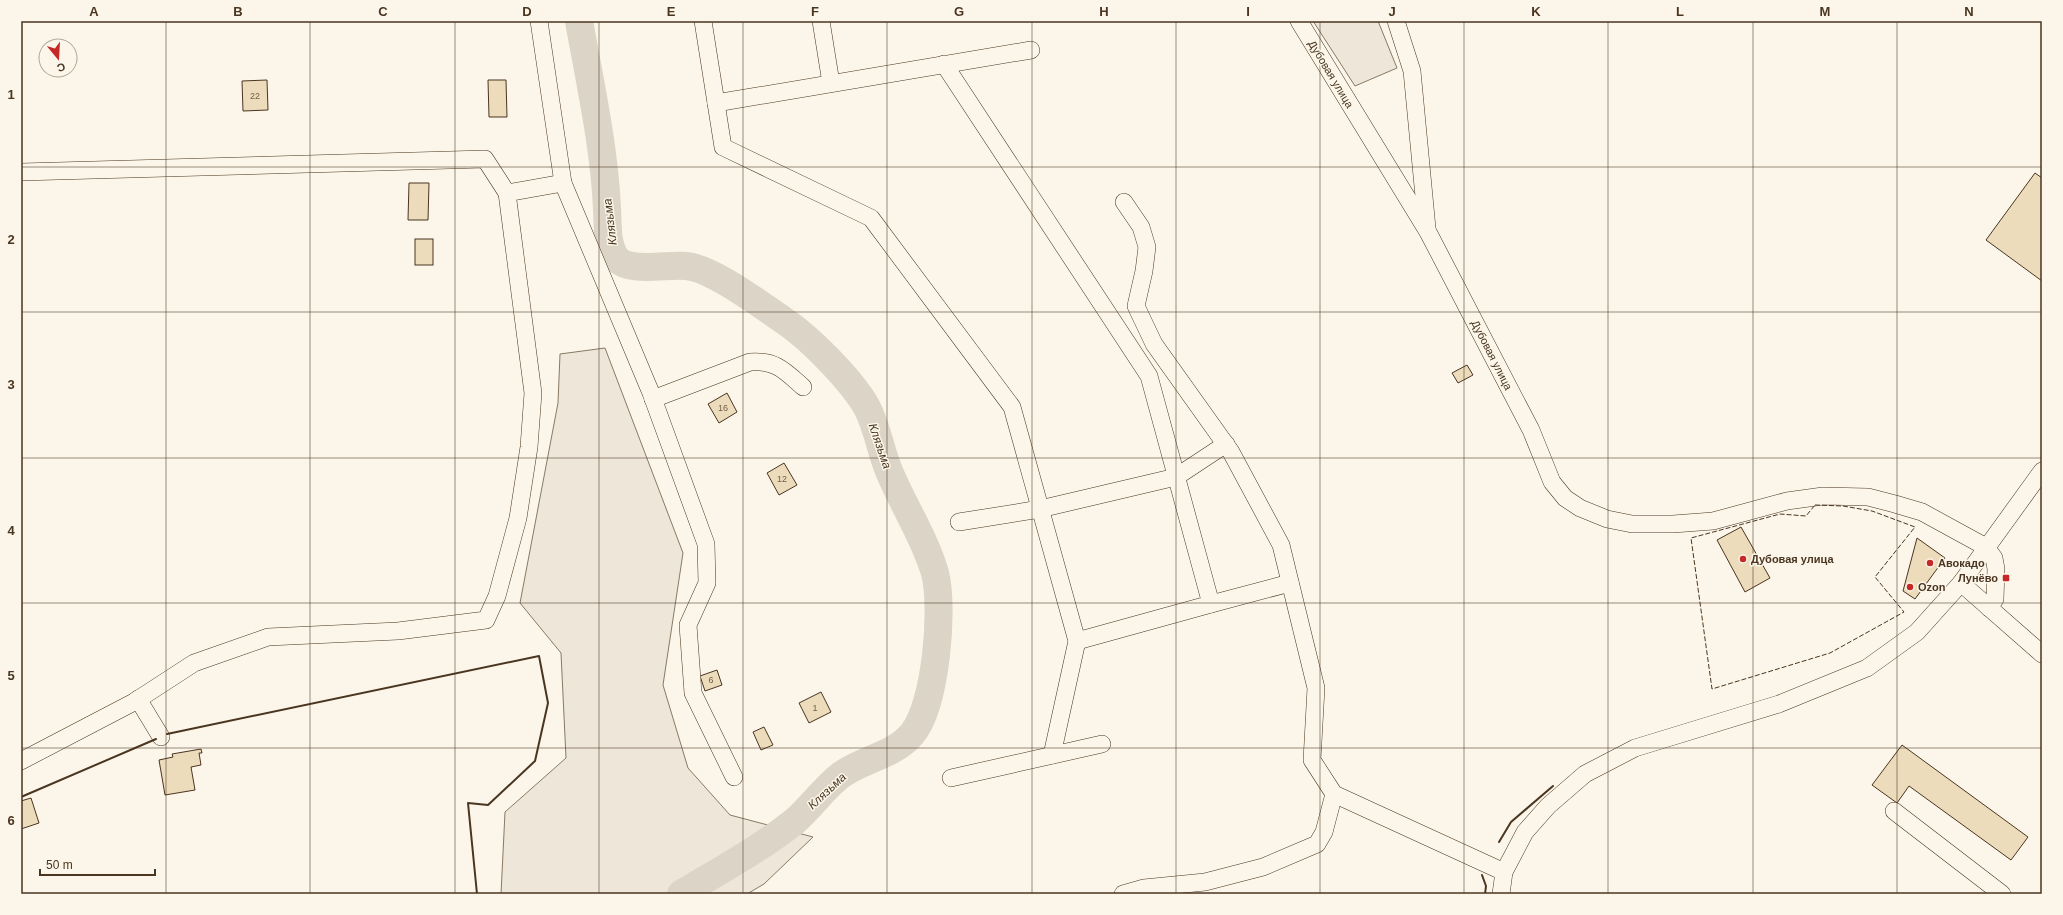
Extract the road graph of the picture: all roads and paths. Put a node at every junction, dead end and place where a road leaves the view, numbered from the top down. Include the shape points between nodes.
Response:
1 (539, 21) edge
2 (703, 21) edge
3 (821, 21) edge
4 (1299, 21) edge
5 (1396, 21) edge
6 (1031, 50) dead end
7 (944, 64) junction
8 (831, 83) junction
9 (716, 104) junction
10 (21, 172) edge
11 (563, 184) junction
12 (507, 193) junction
13 (1124, 202) dead end
14 (1428, 232) junction
15 (803, 387) dead end
16 (653, 400) junction
17 (1226, 444) junction
18 (2042, 471) edge
19 (1176, 477) junction
20 (1040, 508) junction
21 (960, 522) dead end
22 (1986, 547) junction
23 (1290, 583) junction
24 (1961, 583) junction
25 (1211, 604) junction
26 (1989, 608) junction
27 (1077, 641) junction
28 (2042, 654) edge
29 (138, 700) junction
30 (161, 736) dead end
31 (1102, 744) dead end
32 (1052, 755) junction
33 (21, 761) edge
34 (734, 777) dead end
35 (951, 778) dead end
36 (1334, 794) junction
37 (1894, 812) dead end
38 (1504, 872) junction
39 (1122, 894) edge
40 (1501, 894) edge
41 (2002, 894) edge

1 - 11 street
2 - 9 street
3 - 8 street
4 - 14 street, Дубовая улица
5 - 14 street via 1412,71
6 - 7 street
7 - 8 street
7 - 19 street via 1149,376
8 - 9 street
9 - 20 street via 723,147 871,218 1012,407
10 - 12 street via 485,159
11 - 12 street
11 - 16 street
12 - 29 street via 533,393 529,447 518,518 497,596 486,620 398,631 268,637 194,663
13 - 17 street via 1141,227 1147,247 1136,306 1154,344
14 - 22 street, Дубовая улица via 1531,430 1552,482 1565,498 1580,508 1607,519 1632,524 1674,524 1714,521 1804,498 1868,497 1922,512
15 - 16 street via 782,368 765,361 750,362
16 - 34 street via 706,544 707,583 688,625 693,693
17 - 19 street
17 - 23 street via 1280,545
18 - 22 street
19 - 20 street
19 - 25 street
20 - 21 street
20 - 27 street
22 - 24 street
22 - 26 street via 1994,558 1996,569 1996,599
23 - 25 street
23 - 36 street via 1316,688 1312,760
24 - 26 street
24 - 38 street via 1917,632 1867,668 1779,704 1635,748 1585,774 1548,806 1525,832
25 - 27 street
26 - 28 street
27 - 32 street
29 - 30 street
29 - 33 street
31 - 32 street
32 - 35 street
36 - 38 street
36 - 39 street via 1324,832 1317,844 1263,866 1205,882 1144,888
37 - 41 street
38 - 40 street

